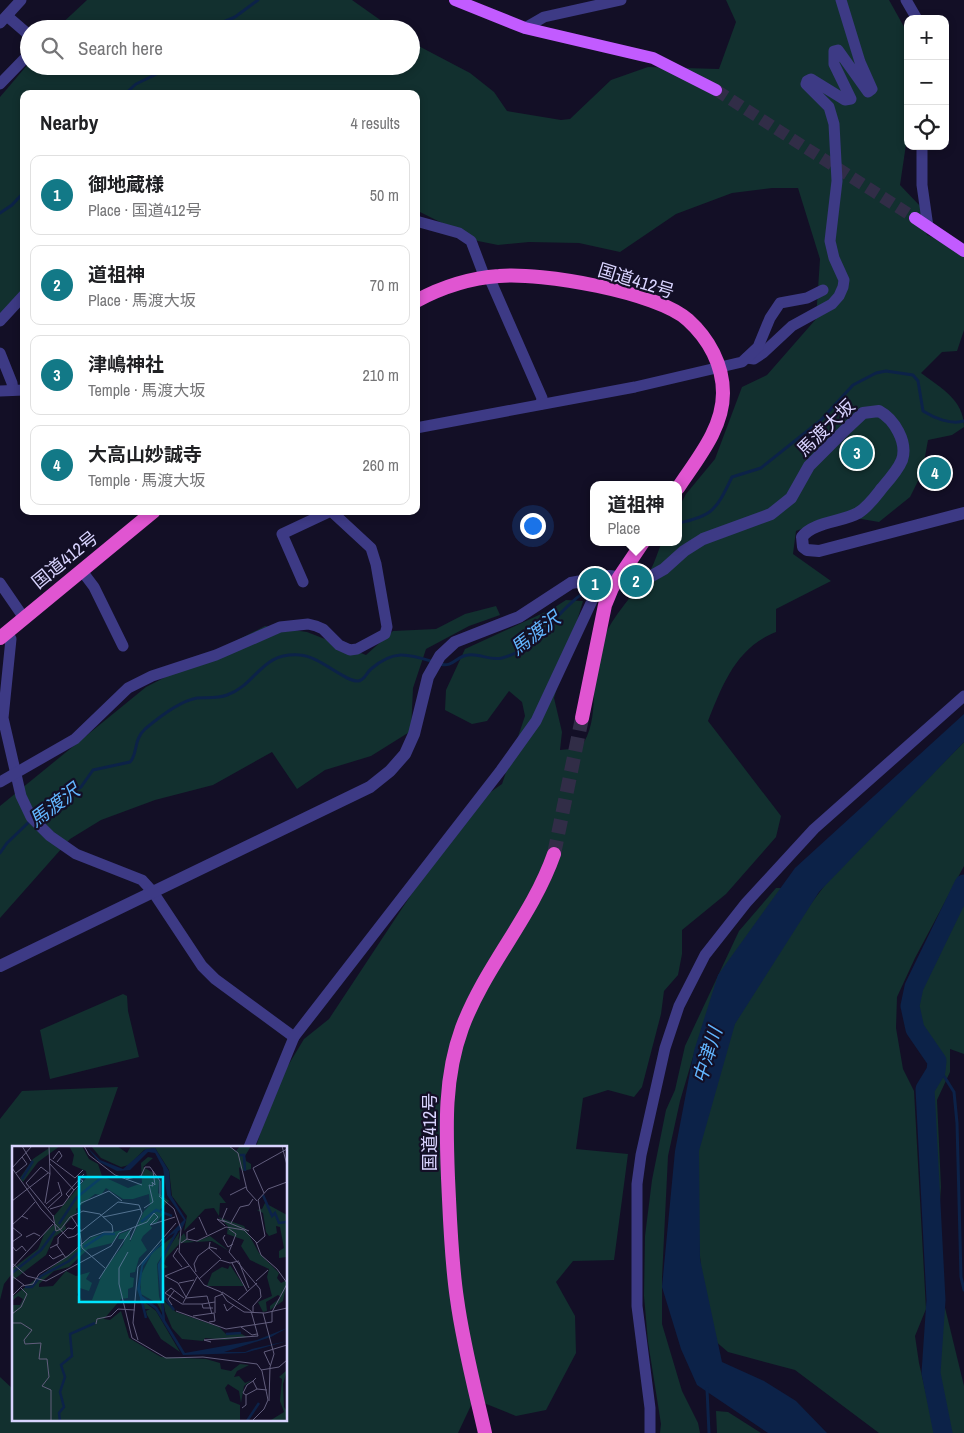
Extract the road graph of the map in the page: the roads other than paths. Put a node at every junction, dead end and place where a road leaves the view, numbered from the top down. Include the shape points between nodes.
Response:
1 (21, 0) edge
2 (455, 0) edge
3 (621, 0) edge
4 (841, 0) edge
5 (906, 0) edge
6 (915, 15) edge
7 (4, 19) edge
8 (525, 28) junction
9 (20, 29) edge
10 (20, 63) edge
11 (0, 84) edge
12 (716, 90) tunnel mouth
13 (922, 150) edge
14 (915, 218) tunnel mouth
15 (420, 222) edge
16 (928, 227) junction
17 (964, 251) edge
18 (487, 278) junction
19 (823, 290) dead end
20 (20, 299) edge
21 (420, 299) edge
22 (0, 321) edge
23 (0, 353) edge
24 (747, 358) junction
25 (719, 367) junction
26 (18, 390) edge
27 (0, 391) edge
28 (541, 404) junction
29 (420, 427) edge
30 (682, 482) edge
31 (964, 513) edge
32 (149, 515) edge
33 (320, 515) edge
34 (337, 515) edge
35 (639, 546) edge
36 (82, 571) junction
37 (613, 576) junction
38 (303, 582) dead end
39 (0, 583) edge
40 (24, 618) junction
41 (3, 635) edge
42 (122, 646) dead end
43 (964, 696) edge
44 (582, 718) tunnel mouth
45 (15, 771) junction
46 (0, 782) edge
47 (554, 854) tunnel mouth
48 (153, 892) junction
49 (0, 966) edge
50 (294, 1037) junction
51 (249, 1146) edge
52 (484, 1433) edge
53 (650, 1433) edge

1 - 7 street
2 - 8 main road
3 - 8 street via 544,17
4 - 24 street via 872,90 868,92 838,50 834,51 834,64 851,99 845,100 811,80 806,84 829,107 834,124 837,181 830,241 844,280 843,287 832,304 792,326 754,359
5 - 6 street
7 - 9 street
8 - 12 main road via 636,53 679,70
10 - 11 street
13 - 16 street via 922,185
14 - 16 main road
15 - 18 street via 459,233 471,241
16 - 17 main road
18 - 21 highway, 国道412号 via 441,289
18 - 25 highway, 国道412号 via 528,276 564,279 650,301 687,319 709,344
18 - 28 street via 542,398
19 - 24 street via 807,298 778,305 758,347
20 - 22 street
23 - 26 street
24 - 25 street
25 - 28 street
25 - 30 highway, 国道412号 via 723,394 717,424
26 - 27 street
28 - 29 street
31 - 37 street, 馬渡大坂 via 819,551 807,550 803,546 802,537 809,530 851,516 866,507 902,459 903,445 893,424 878,411 868,411 814,460 791,498 779,510 703,539 648,578
32 - 36 highway, 国道412号
33 - 38 street via 279,529
34 - 45 street via 366,541 376,564 387,627 385,634 350,650 316,626 280,627 128,688 75,739
35 - 37 highway
36 - 40 highway, 国道412号
36 - 42 street via 94,587
37 - 44 highway via 600,620
37 - 48 street via 572,584 520,618 455,642 440,656 428,677 414,734 405,754 370,787
37 - 50 street via 598,588 536,721
39 - 40 street
40 - 41 highway, 国道412号
41 - 45 street via 11,639 3,718
43 - 53 street via 809,835 727,925 705,955 684,995 666,1048 637,1184 636,1297 650,1408
45 - 46 street
45 - 48 street via 21,796 31,817 47,834 76,854 142,880
47 - 52 highway, 国道412号 via 535,900 471,1005 456,1045 448,1090 446,1121 452,1252 460,1318
48 - 49 street
48 - 50 street via 202,966
50 - 51 street

